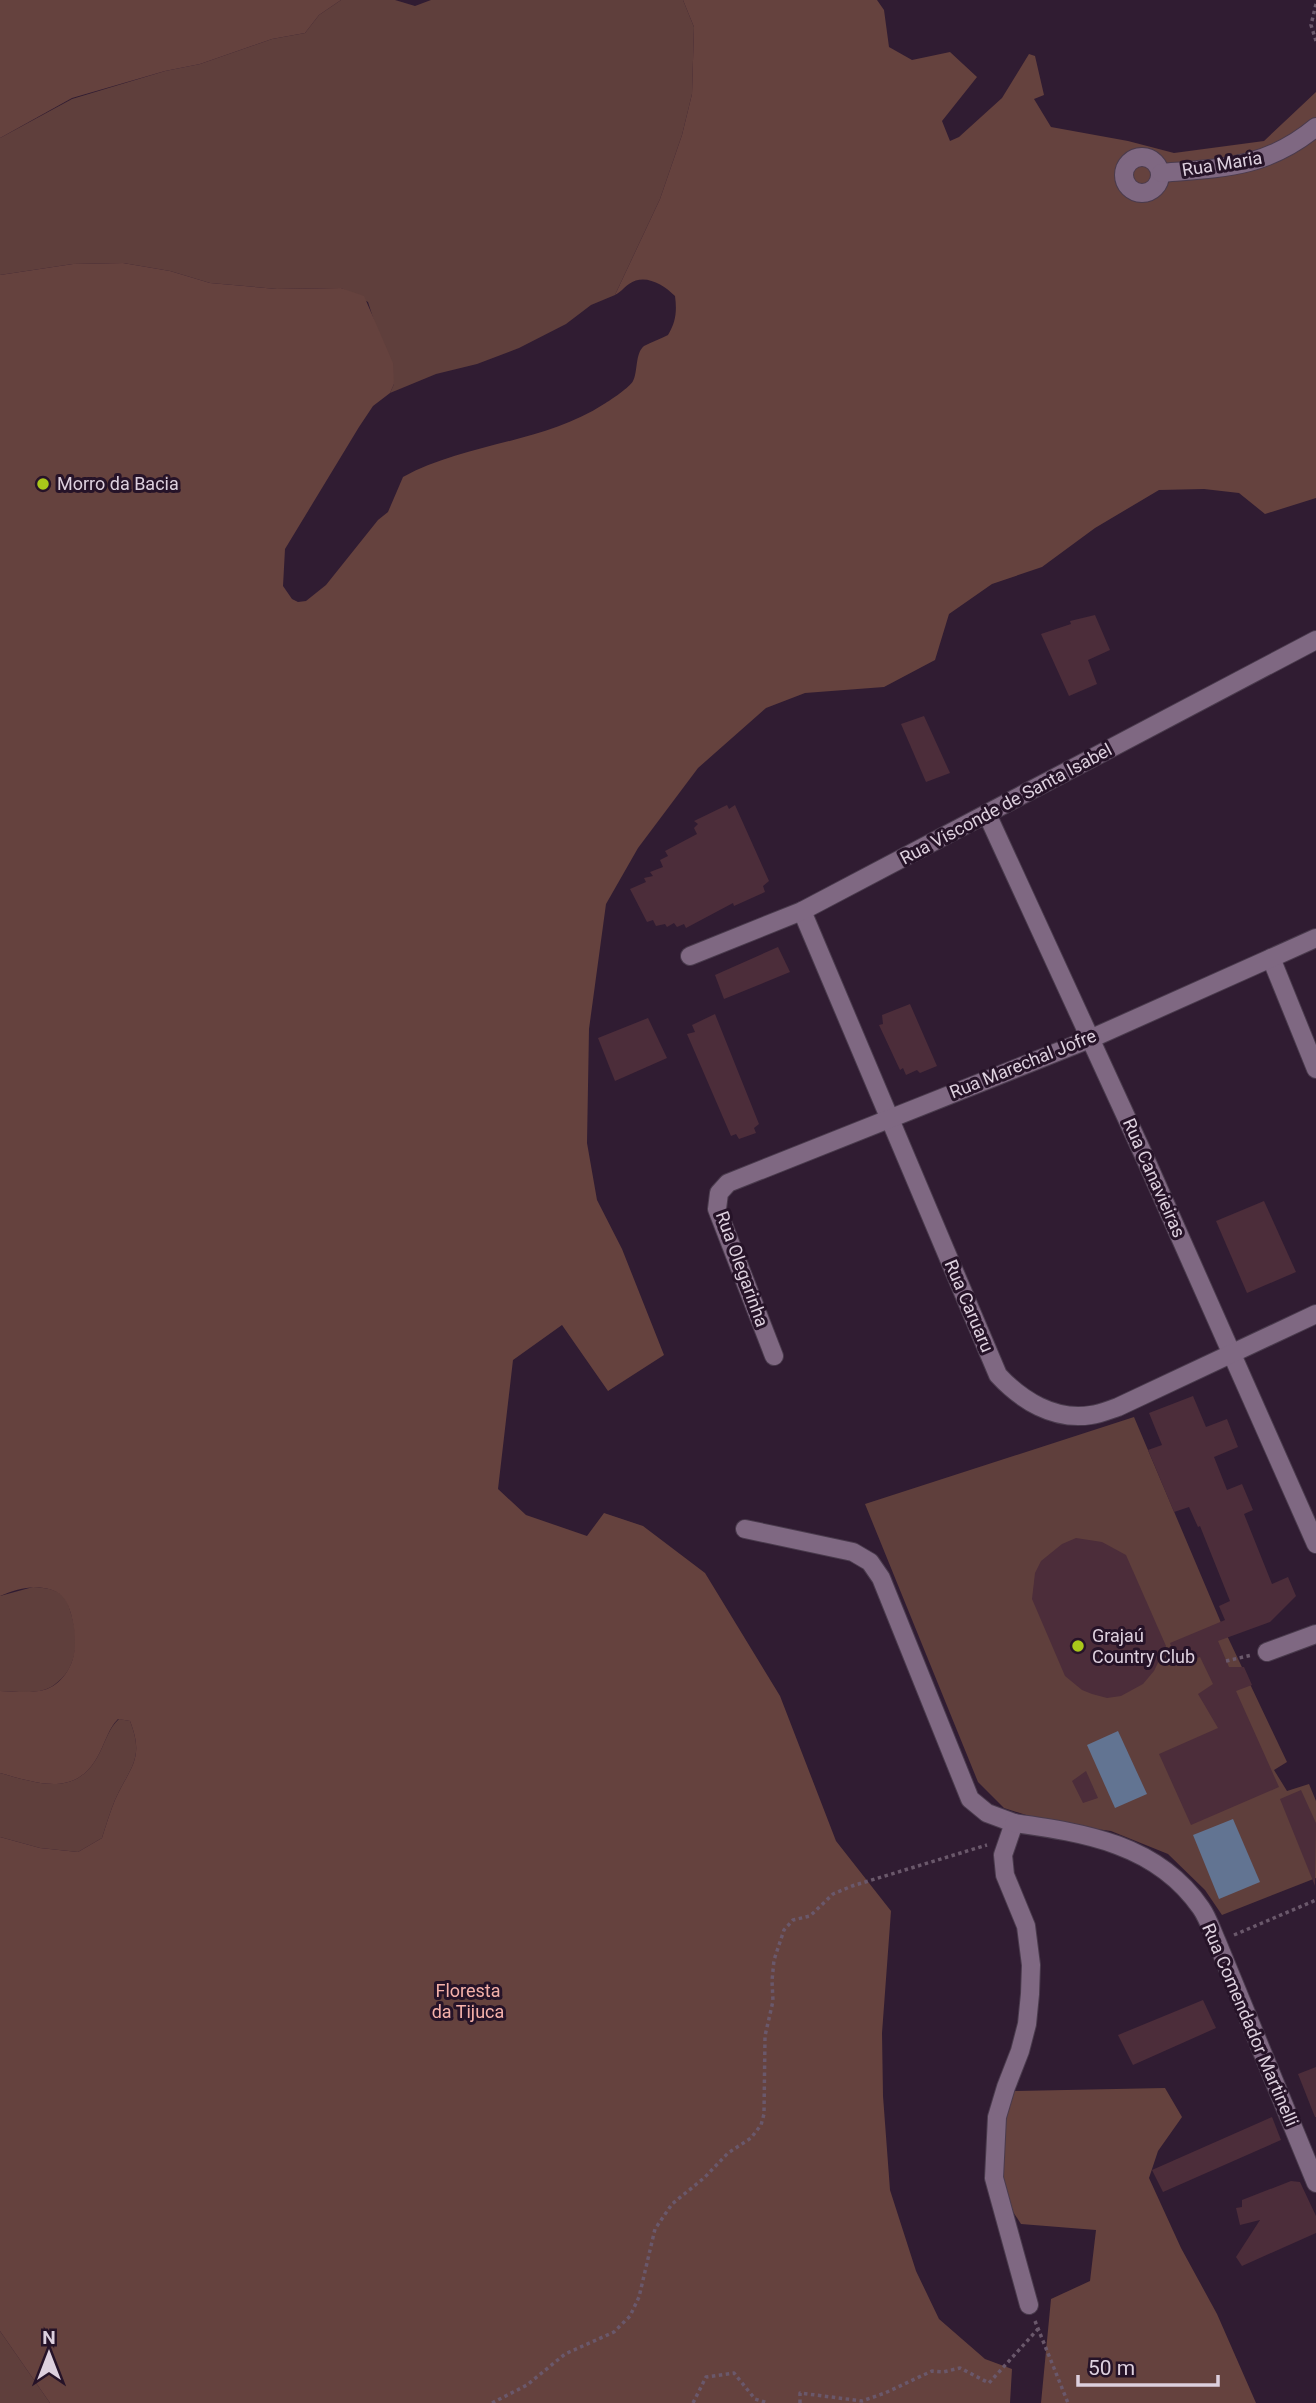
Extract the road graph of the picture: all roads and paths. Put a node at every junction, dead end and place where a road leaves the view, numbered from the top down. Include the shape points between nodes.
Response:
1 (1316, 4) edge
2 (1316, 41) edge
3 (1316, 127) edge
4 (1161, 173) dead end
5 (1316, 640) edge
6 (987, 814) junction
7 (802, 911) junction
8 (1316, 937) edge
9 (690, 956) dead end
10 (1270, 958) junction
11 (1090, 1039) junction
12 (1316, 1069) edge
13 (890, 1117) junction
14 (728, 1183) joint
15 (1316, 1314) edge
16 (1231, 1354) junction
17 (774, 1356) dead end
18 (745, 1529) dead end
19 (1316, 1544) edge
20 (1316, 1634) edge
21 (1267, 1652) joint
22 (1226, 1661) dead end
23 (1012, 1830) junction
24 (1316, 1900) edge
25 (1217, 1942) junction
26 (1315, 2177) edge
27 (1029, 2305) dead end
28 (492, 2403) edge
29 (693, 2403) edge
30 (768, 2403) edge
31 (800, 2403) edge
32 (1068, 2403) edge

1 - 2 path via 1311,25
3 - 4 street, Rua Maria via 1277,154 1257,161
5 - 6 street, Rua Visconde de Santa Isabel
6 - 7 street, Rua Visconde de Santa Isabel
6 - 11 street, Rua Canavieiras
7 - 9 street, Rua Visconde de Santa Isabel
7 - 13 street, Rua Caruaru
8 - 10 street, Rua Marechal Jofre
10 - 11 street, Rua Marechal Jofre
10 - 12 street
11 - 13 street, Rua Marechal Jofre
11 - 16 street, Rua Canavieiras
13 - 14 street, Rua Marechal Jofre
13 - 16 street, Rua Caruaru via 998,1375 1027,1401 1044,1410 1090,1416 1118,1408
14 - 17 street, Rua Olegarinha via 719,1193 717,1209
15 - 16 street, Rua Caruaru
16 - 19 street, Rua Canavieiras
18 - 23 street, Rua Comendador Martinelli via 853,1552 870,1562 881,1578 970,1799
20 - 21 street
21 - 22 path
23 - 25 street, Rua Comendador Martinelli via 1087,1835 1125,1847 1180,1882 1202,1909
23 - 27 street via 1003,1856 1005,1875 1026,1926 1030,1994 1020,2051 997,2117 994,2178
23 - 28 path via 852,1886 833,1894 810,1916 793,1920 784,1930 774,1961 761,2125 672,2204 655,2229 630,2316 614,2332 565,2354 527,2385
24 - 25 path
25 - 26 street, Rua Comendador Martinelli
29 - 30 path via 706,2376 734,2374 755,2399
31 - 32 path via 800,2393 862,2401 932,2371 960,2368 989,2383 1038,2329

